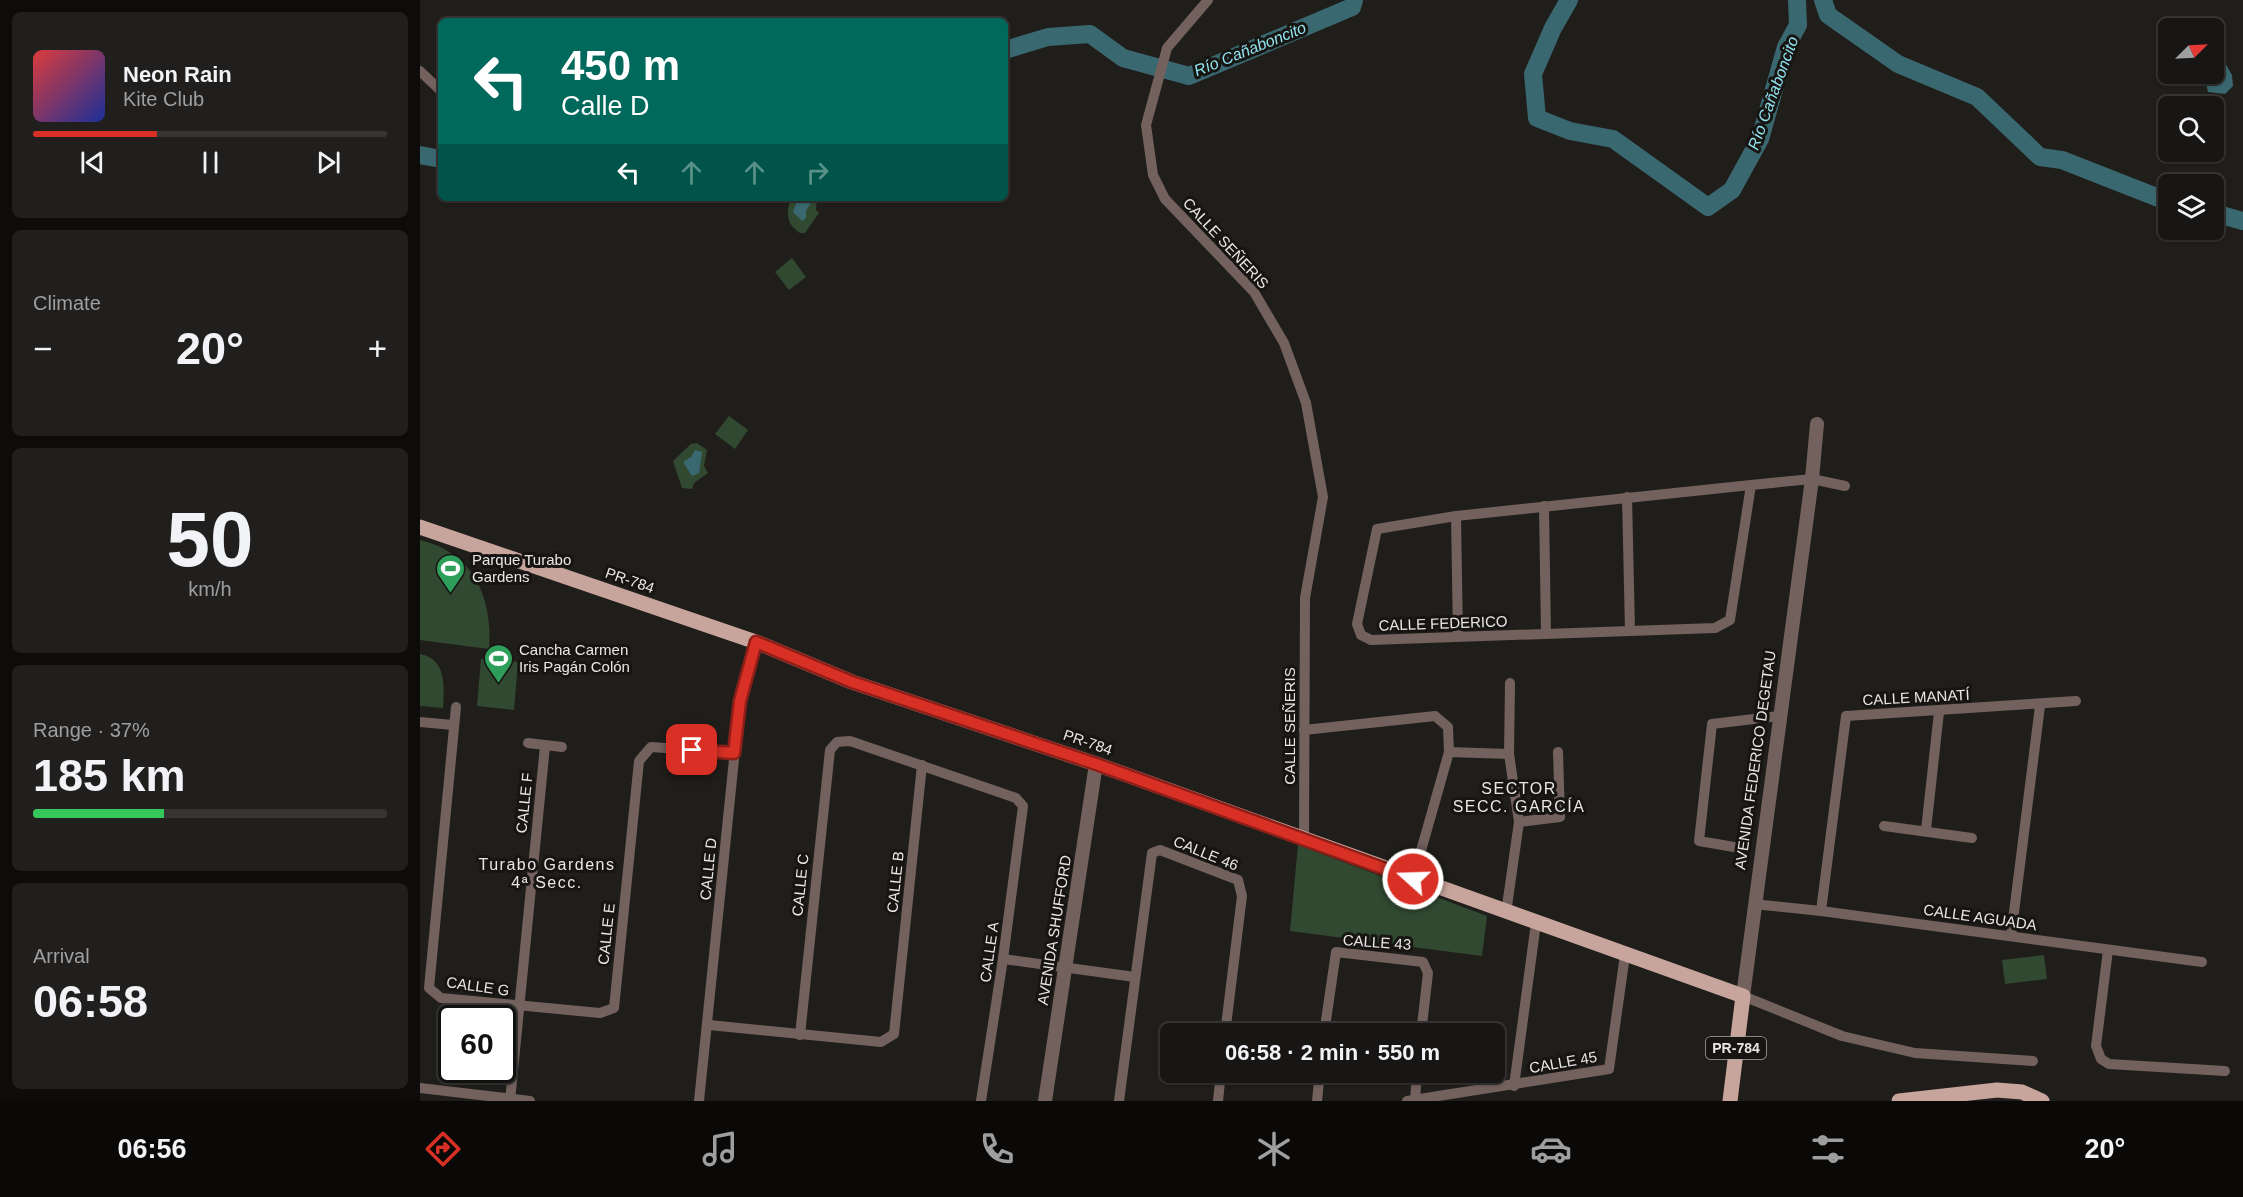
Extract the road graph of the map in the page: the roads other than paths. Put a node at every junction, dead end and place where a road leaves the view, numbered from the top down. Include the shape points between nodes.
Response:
1 (1208, 0) edge
2 (420, 71) edge
3 (438, 88) edge
4 (1817, 423) dead end
5 (1812, 479) junction
6 (1751, 485) junction
7 (1845, 486) dead end
8 (1627, 497) junction
9 (1544, 506) junction
10 (1456, 516) junction
11 (420, 527) edge
12 (1630, 630) junction
13 (1546, 634) junction
14 (1458, 638) junction
15 (756, 642) junction
16 (1510, 683) dead end
17 (2076, 701) dead end
18 (2040, 706) junction
19 (456, 707) dead end
20 (1939, 712) junction
21 (1779, 716) junction
22 (420, 722) edge
23 (453, 725) junction
24 (1304, 730) junction
25 (528, 743) dead end
26 (545, 746) junction
27 (562, 747) dead end
28 (1449, 752) junction
29 (1558, 752) dead end
30 (734, 753) junction
31 (1509, 754) junction
32 (1096, 764) junction
33 (922, 765) junction
34 (1519, 822) junction
35 (1884, 826) dead end
36 (1926, 831) junction
37 (1972, 838) dead end
38 (1304, 839) junction
39 (1740, 848) dead end
40 (1413, 879) junction
41 (1754, 904) junction
42 (1821, 910) junction
43 (1506, 913) junction
44 (1536, 923) junction
45 (2011, 936) junction
46 (2108, 950) junction
47 (1625, 955) junction
48 (1003, 959) junction
49 (2202, 962) dead end
50 (1066, 966) junction
51 (1135, 977) junction
52 (1743, 996) junction
53 (519, 1006) junction
54 (1226, 1023) edge
55 (1326, 1023) edge
56 (1422, 1023) edge
57 (709, 1025) junction
58 (800, 1035) junction
59 (2033, 1061) dead end
60 (2224, 1071) dead end
61 (1220, 1083) edge
62 (1319, 1083) edge
63 (1415, 1083) edge
64 (1514, 1086) junction
65 (420, 1088) edge
66 (510, 1100) edge
67 (530, 1101) edge
68 (699, 1101) edge
69 (981, 1101) edge
70 (1045, 1101) edge
71 (1119, 1101) edge
72 (1218, 1101) edge
73 (1317, 1101) edge
74 (1412, 1101) edge
75 (1730, 1101) edge
76 (1899, 1101) edge
77 (2043, 1101) edge

1 - 24 street, CALLE SEÑERIS via 1167,48 1146,125 1153,175 1166,199 1254,292 1284,343 1306,403 1323,497 1305,598
2 - 3 street
4 - 5 street, AVENIDA FEDERICO DEGETAU
5 - 6 street, CALLE FEDERICO
5 - 7 street, CALLE FEDERICO
5 - 21 street, AVENIDA FEDERICO DEGETAU
6 - 8 street, CALLE FEDERICO
6 - 12 street, CALLE FEDERICO via 1730,620 1715,628
8 - 9 street, CALLE FEDERICO
8 - 12 street
9 - 10 street, CALLE FEDERICO
9 - 13 street
10 - 14 street
10 - 14 street, CALLE FEDERICO via 1377,529 1357,624 1360,635 1371,640
11 - 15 main road, PR-784 / PR-784
12 - 13 street, CALLE FEDERICO
13 - 14 street, CALLE FEDERICO
15 - 30 street, CALLE D via 740,701
15 - 32 main road, PR-784 / PR-784 via 852,682
16 - 31 street
17 - 18 street, CALLE MANATÍ
18 - 20 street, CALLE MANATÍ
18 - 45 street
19 - 23 street, CALLE G
20 - 36 street
20 - 42 street, CALLE MANATÍ via 1846,716
21 - 39 street via 1712,724 1700,841
21 - 41 street, AVENIDA FEDERICO DEGETAU
22 - 23 street
23 - 53 street, CALLE G via 429,988 441,998
24 - 28 street via 1435,716 1448,727
24 - 38 street, CALLE SEÑERIS
25 - 26 street
26 - 27 street
26 - 53 street, CALLE F
28 - 31 street
28 - 40 street
29 - 34 street via 1560,817
30 - 53 street, CALLE E via 651,747 639,761 614,1008 600,1013
30 - 57 street, CALLE D
31 - 34 street
32 - 38 main road, PR-784 / PR-784
32 - 50 street, AVENIDA SHUFFORD
33 - 48 street, CALLE A via 1016,798 1023,806
33 - 58 street, CALLE B via 894,1034 881,1042
33 - 58 street, CALLE C via 850,741 837,742 830,750
34 - 43 street
35 - 36 street
36 - 37 street
38 - 40 main road, PR-784 / PR-784
40 - 43 main road, PR-784 / PR-784
41 - 42 street, CALLE AGUADA
41 - 52 street, AVENIDA FEDERICO DEGETAU
42 - 45 street, CALLE AGUADA
43 - 44 main road, PR-784 / PR-784
44 - 47 main road, PR-784 / PR-784
44 - 64 street
45 - 46 street, CALLE AGUADA
46 - 49 street, CALLE AGUADA
46 - 60 street via 2096,1046 2101,1059 2109,1064
47 - 52 main road, PR-784 / PR-784
47 - 64 street, CALLE 45 via 1609,1069
48 - 50 street
48 - 69 street, CALLE A
50 - 51 street
50 - 70 street, AVENIDA SHUFFORD
51 - 54 street, CALLE 46 via 1152,854 1160,850 1238,880 1242,896
51 - 71 street, CALLE 46
52 - 59 street via 1842,1036 1915,1053
52 - 75 main road, AVENIDA FEDERICO DEGETAU / PR-784
53 - 66 street, CALLE F
55 - 56 street, CALLE 43 via 1336,952 1423,962 1428,973
57 - 58 street
57 - 68 street, CALLE D
61 - 72 street
62 - 73 street
63 - 74 street
64 - 74 street, CALLE 45
65 - 66 street
66 - 67 street
76 - 77 main road via 1997,1090 2022,1092

